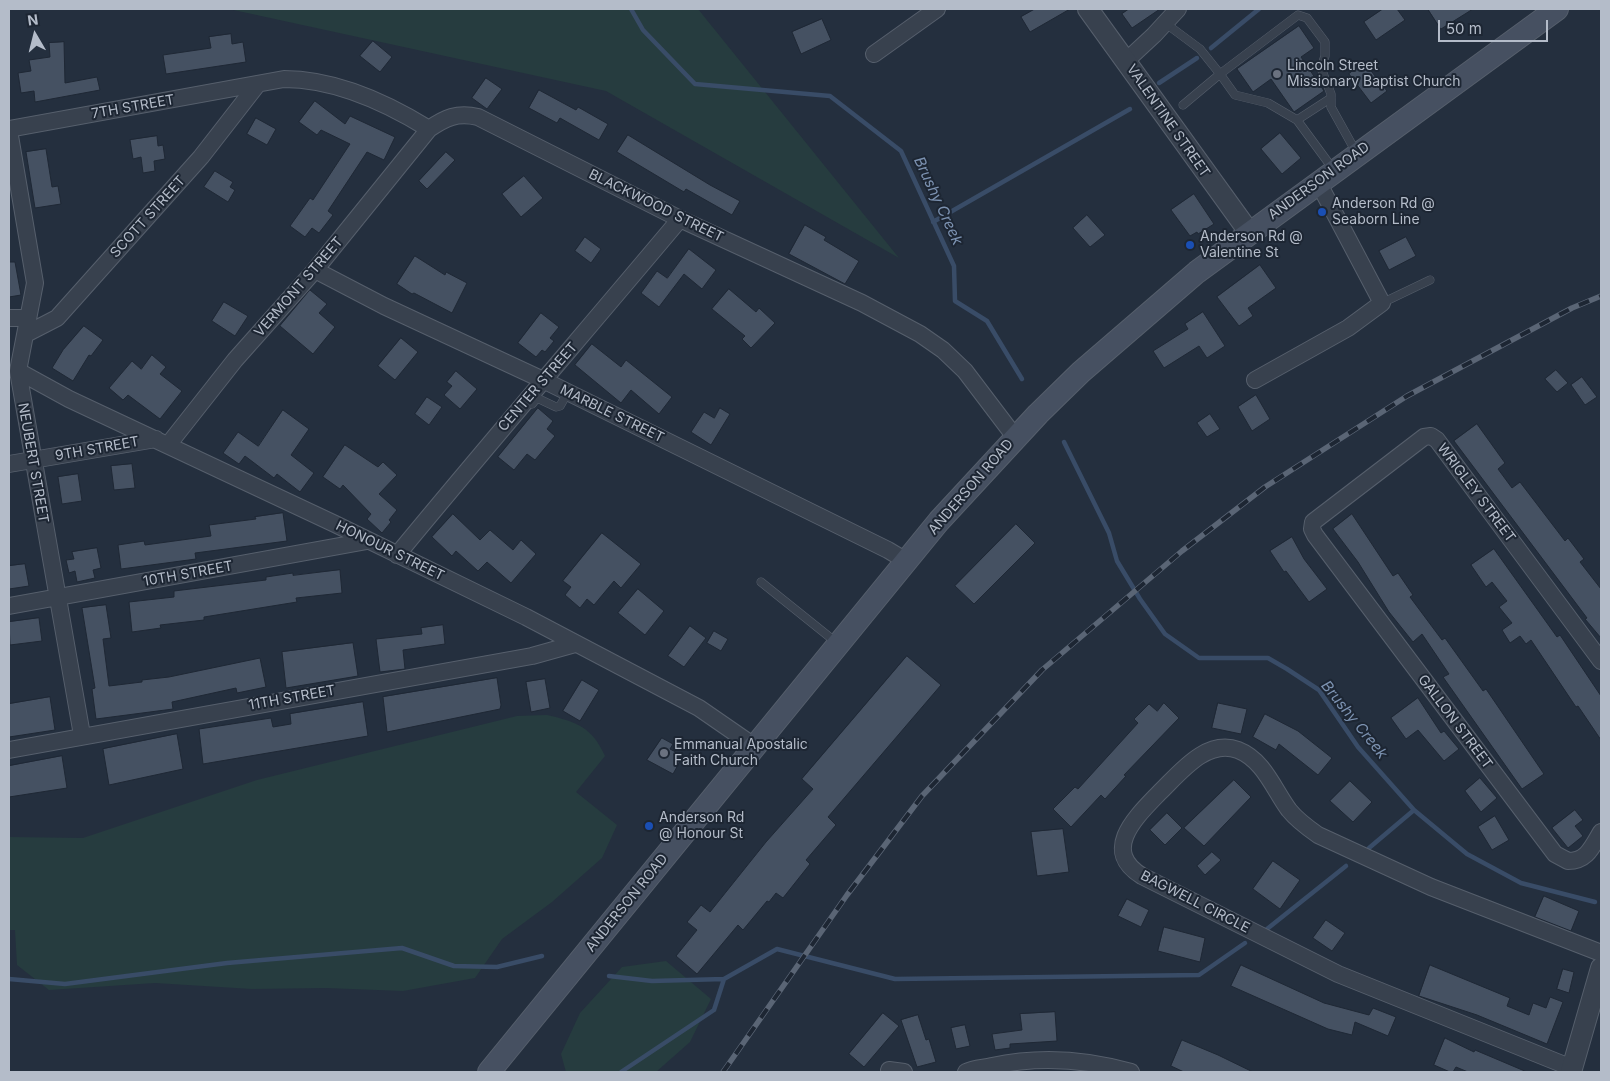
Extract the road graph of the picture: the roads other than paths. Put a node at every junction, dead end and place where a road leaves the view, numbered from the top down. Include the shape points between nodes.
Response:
1 (938, 9) edge
2 (1088, 9) edge
3 (1178, 9) edge
4 (1557, 9) edge
5 (1165, 23) junction
6 (874, 54) dead end
7 (1126, 61) junction
8 (1220, 74) junction
9 (256, 85) junction
10 (1331, 98) junction
11 (1182, 105) dead end
12 (1297, 120) junction
13 (428, 129) junction
14 (9, 130) edge
15 (1358, 153) junction
16 (1326, 176) junction
17 (680, 219) junction
18 (1249, 232) junction
19 (315, 270) junction
20 (1430, 280) dead end
21 (1382, 303) junction
22 (9, 318) edge
23 (27, 326) junction
24 (18, 371) junction
25 (543, 380) junction
26 (1254, 380) dead end
27 (568, 392) junction
28 (534, 396) junction
29 (1015, 438) junction
30 (162, 442) junction
31 (33, 460) junction
32 (9, 464) edge
33 (1318, 540) joint
34 (367, 541) junction
35 (397, 555) junction
36 (908, 562) junction
37 (760, 582) dead end
38 (57, 598) junction
39 (9, 606) edge
40 (575, 644) junction
41 (838, 644) junction
42 (1601, 661) edge
43 (82, 735) junction
44 (754, 746) junction
45 (9, 750) edge
46 (1601, 832) edge
47 (1601, 954) edge
48 (1601, 968) edge
49 (1571, 1070) edge
50 (489, 1072) edge
51 (966, 1072) edge
52 (1131, 1072) edge

1 - 6 street
2 - 7 street, VALENTINE STREET
3 - 5 street
4 - 15 main road, ANDERSON ROAD
5 - 7 street
5 - 8 lane via 1200,49
7 - 18 street, VALENTINE STREET
8 - 10 lane via 1298,15 1308,18 1325,42 1321,68
8 - 11 lane
8 - 12 lane via 1235,95 1268,103
9 - 13 street via 293,79 324,84 377,102
9 - 14 street, 7TH STREET
9 - 23 street, SCOTT STREET via 201,157 57,318
10 - 12 lane
10 - 15 lane via 1331,107
12 - 16 lane
13 - 17 street, BLACKWOOD STREET via 450,116 466,114 478,117
13 - 19 street, VERMONT STREET
14 - 23 street, NEUBERT STREET via 35,283
15 - 16 main road, ANDERSON ROAD
16 - 18 main road, ANDERSON ROAD
16 - 21 street
17 - 25 street, CENTER STREET
17 - 29 street, BLACKWOOD STREET via 854,299 920,334 965,371
18 - 29 main road, ANDERSON ROAD via 1189,278 1081,372
19 - 25 street, MARBLE STREET
19 - 30 street, VERMONT STREET
20 - 21 lane
21 - 26 street via 1348,328
22 - 23 street
23 - 24 street, NEUBERT STREET
24 - 30 street, HONOUR STREET via 69,399
24 - 31 street, NEUBERT STREET
25 - 27 street, MARBLE STREET
25 - 28 street, CENTER STREET
27 - 28 lane via 556,407
27 - 36 street, MARBLE STREET
28 - 35 street, CENTER STREET via 477,458
29 - 36 main road, ANDERSON ROAD
30 - 31 street, 9TH STREET
30 - 34 street, HONOUR STREET
31 - 32 street, 9TH STREET
31 - 38 street, NEUBERT STREET
33 - 42 street, WRIGLEY STREET via 1312,529 1317,517 1424,437 1431,436
33 - 46 street, GALLON STREET via 1555,854 1568,861 1582,858
34 - 35 street, HONOUR STREET
34 - 38 street, 10TH STREET
35 - 40 street, HONOUR STREET
36 - 41 main road, ANDERSON ROAD
37 - 41 lane
38 - 39 street, 10TH STREET
38 - 43 street, NEUBERT STREET
40 - 43 street, 11TH STREET via 532,656
40 - 44 street, HONOUR STREET via 699,708
41 - 44 main road, ANDERSON ROAD
43 - 45 street, 11TH STREET
44 - 50 main road, ANDERSON ROAD
47 - 49 street, BAGWELL CIRCLE via 1430,887 1318,835 1290,811 1257,763 1237,750 1210,751 1192,761 1126,830 1123,843 1127,862 1142,876 1338,974
48 - 49 street
51 - 52 street via 1002,1064 1047,1060 1097,1064

